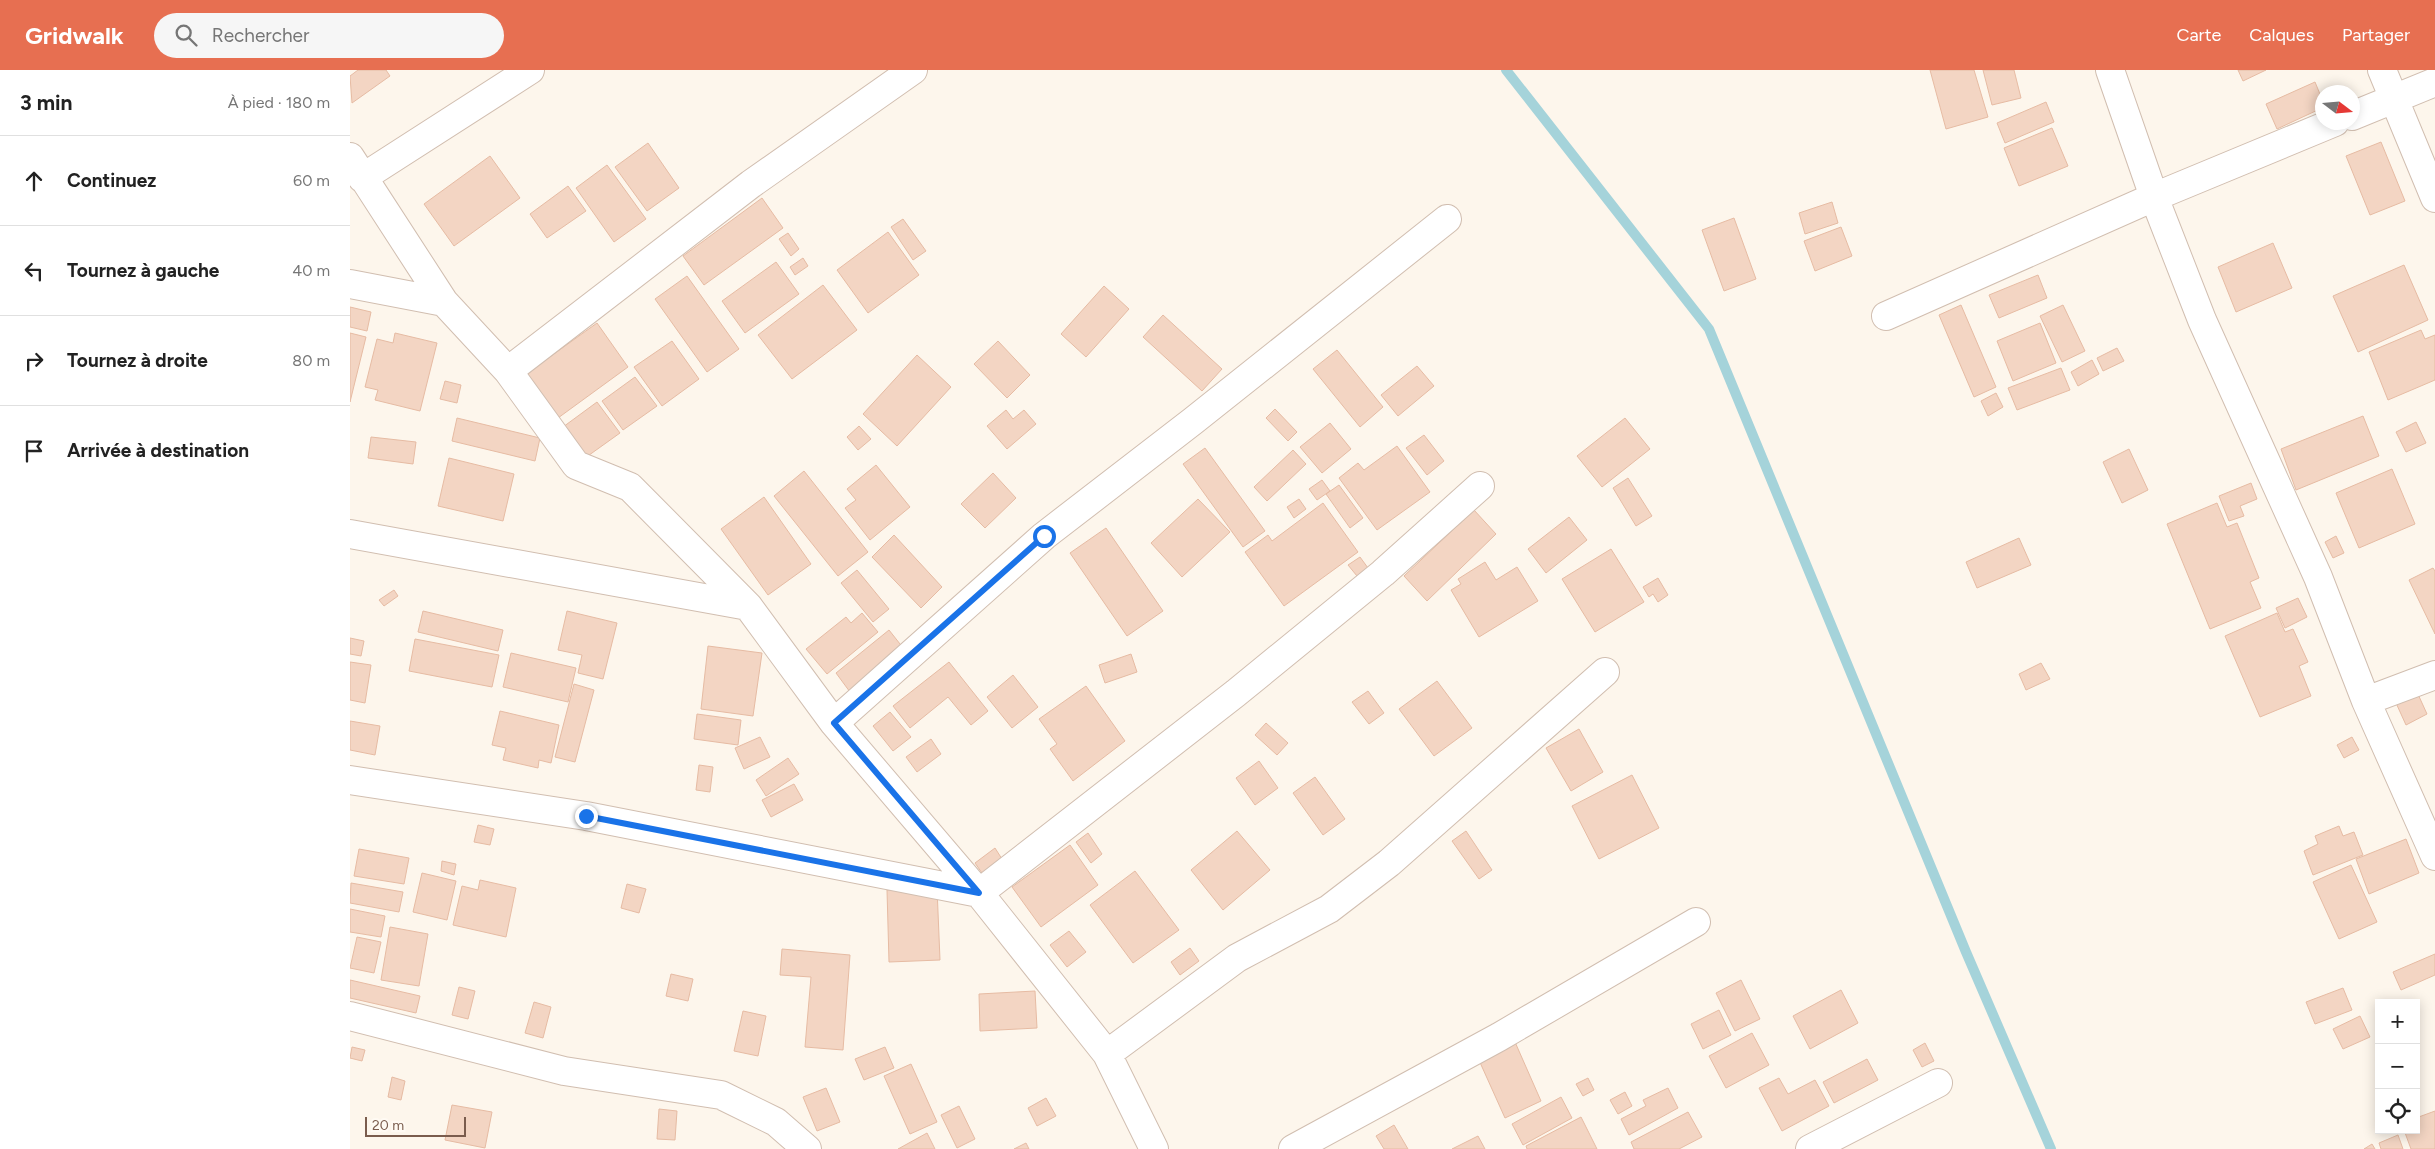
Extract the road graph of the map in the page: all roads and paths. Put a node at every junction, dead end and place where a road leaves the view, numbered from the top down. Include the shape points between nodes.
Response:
1 (530, 70) edge
2 (913, 70) edge
3 (2110, 70) edge
4 (2382, 70) edge
5 (2435, 82) edge
6 (2394, 99) junction
7 (2360, 113) edge
8 (2316, 130) edge
9 (356, 168) edge
10 (2154, 197) junction
11 (2435, 198) edge
12 (1447, 219) dead end
13 (350, 284) edge
14 (444, 302) junction
15 (1886, 316) dead end
16 (508, 371) junction
17 (1480, 486) dead end
18 (350, 534) edge
19 (748, 606) junction
20 (1605, 672) dead end
21 (2435, 675) edge
22 (2366, 701) junction
23 (834, 723) junction
24 (350, 780) edge
25 (2435, 856) edge
26 (979, 893) junction
27 (1696, 922) dead end
28 (350, 1016) edge
29 (1107, 1054) junction
30 (1938, 1084) dead end
31 (807, 1149) edge
32 (1154, 1149) edge
33 (1293, 1149) edge
34 (1810, 1149) edge

1 - 9 street
2 - 16 street via 751,184
3 - 10 street
4 - 6 street
5 - 6 street
6 - 7 street
6 - 11 street
8 - 10 street
9 - 14 street
10 - 15 street
10 - 22 street via 2202,320 2318,577
12 - 23 street via 1044,536
13 - 14 street
14 - 16 street
16 - 19 street via 576,465 630,487
17 - 26 street via 1383,573 1236,693
18 - 19 street
19 - 23 street
20 - 29 street via 1367,880 1329,909 1237,958
21 - 22 street
22 - 25 street
23 - 26 street
24 - 26 street via 586,816
26 - 29 street
27 - 33 street via 1499,1037
28 - 31 street via 564,1071 721,1095 776,1122
29 - 32 street
30 - 34 street

